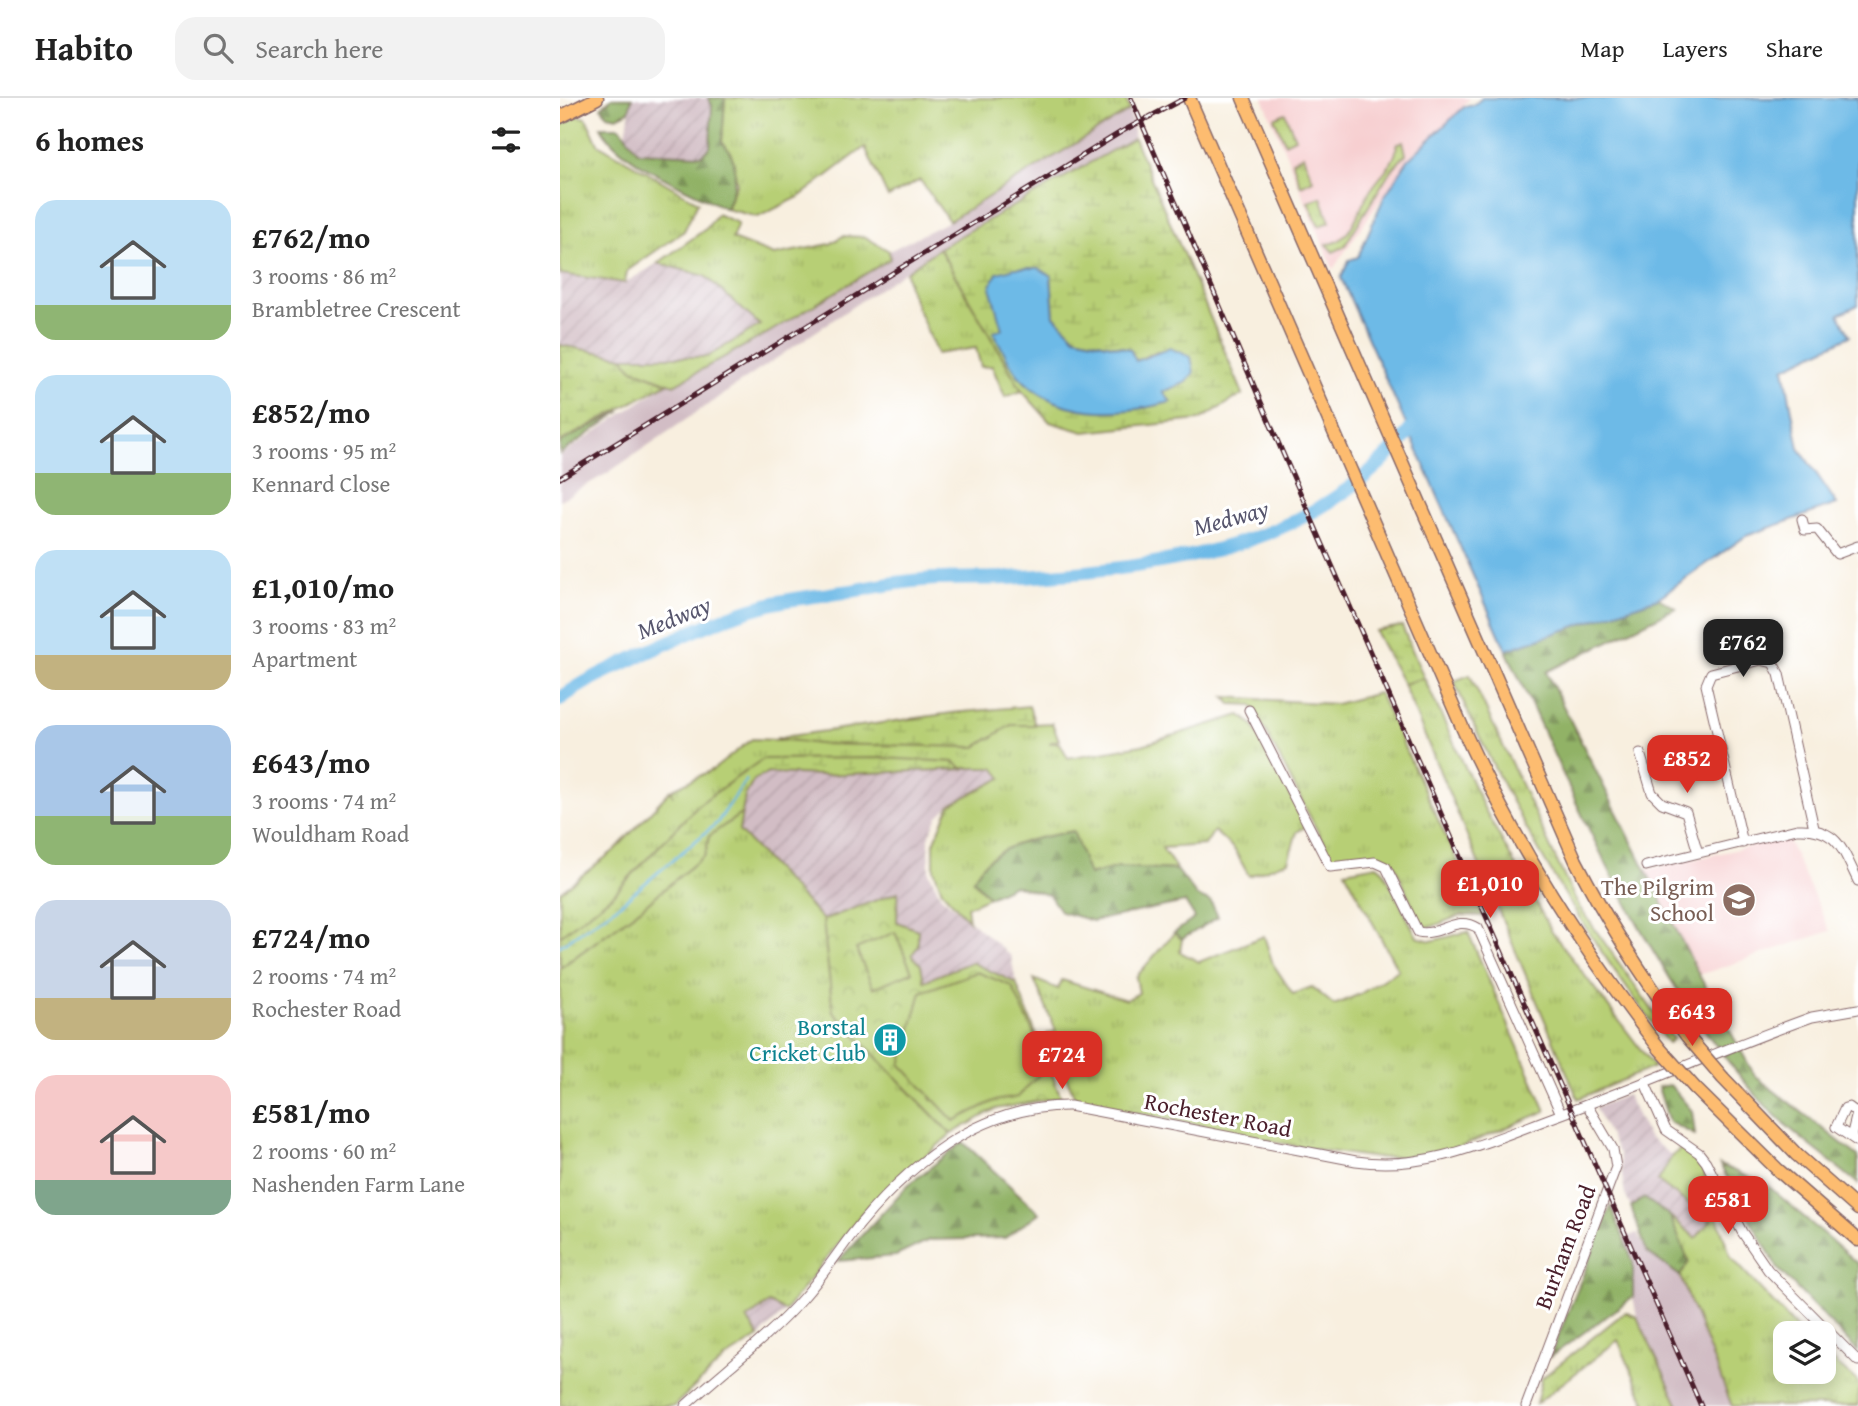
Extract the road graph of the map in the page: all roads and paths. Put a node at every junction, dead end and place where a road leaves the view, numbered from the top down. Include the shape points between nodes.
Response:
1 (597, 98) edge
2 (1189, 98) edge
3 (1243, 98) edge
4 (560, 117) edge
5 (1802, 519) dead end
6 (1858, 546) edge
7 (1250, 710) dead end
8 (1640, 753) dead end
9 (1814, 828) junction
10 (1743, 843) junction
11 (1698, 853) junction
12 (1646, 866) dead end
13 (1858, 881) edge
14 (1858, 1009) edge
15 (1645, 1083) junction
16 (1587, 1105) junction
17 (1561, 1114) junction
18 (1858, 1209) edge
19 (1858, 1240) edge
20 (1858, 1361) edge
21 (685, 1406) edge
22 (1526, 1406) edge

1 - 4 highway
2 - 19 highway, bridge via 1473,752 1562,915 1660,1049 1778,1170
3 - 18 highway, bridge via 1511,718 1594,895 1655,993 1723,1079
5 - 6 street via 1805,530 1817,529 1836,554
7 - 17 street via 1330,867 1381,863 1392,875 1419,932 1429,934 1460,923 1478,928
8 - 11 street via 1652,793 1662,803 1686,811
9 - 10 street
9 - 10 street via 1779,674 1773,663 1761,660 1711,673 1706,685
9 - 13 street via 1828,832 1841,846
10 - 11 street
11 - 12 street
14 - 15 street, Rochester Road via 1812,1017
15 - 16 street, Rochester Road
15 - 20 street via 1666,1130 1706,1162 1768,1270
16 - 17 street, Rochester Road
16 - 22 street, Burham Road via 1613,1149 1616,1167
17 - 21 street, Rochester Road via 1456,1154 1373,1164 1070,1106 1002,1115 957,1136 900,1182 783,1320

